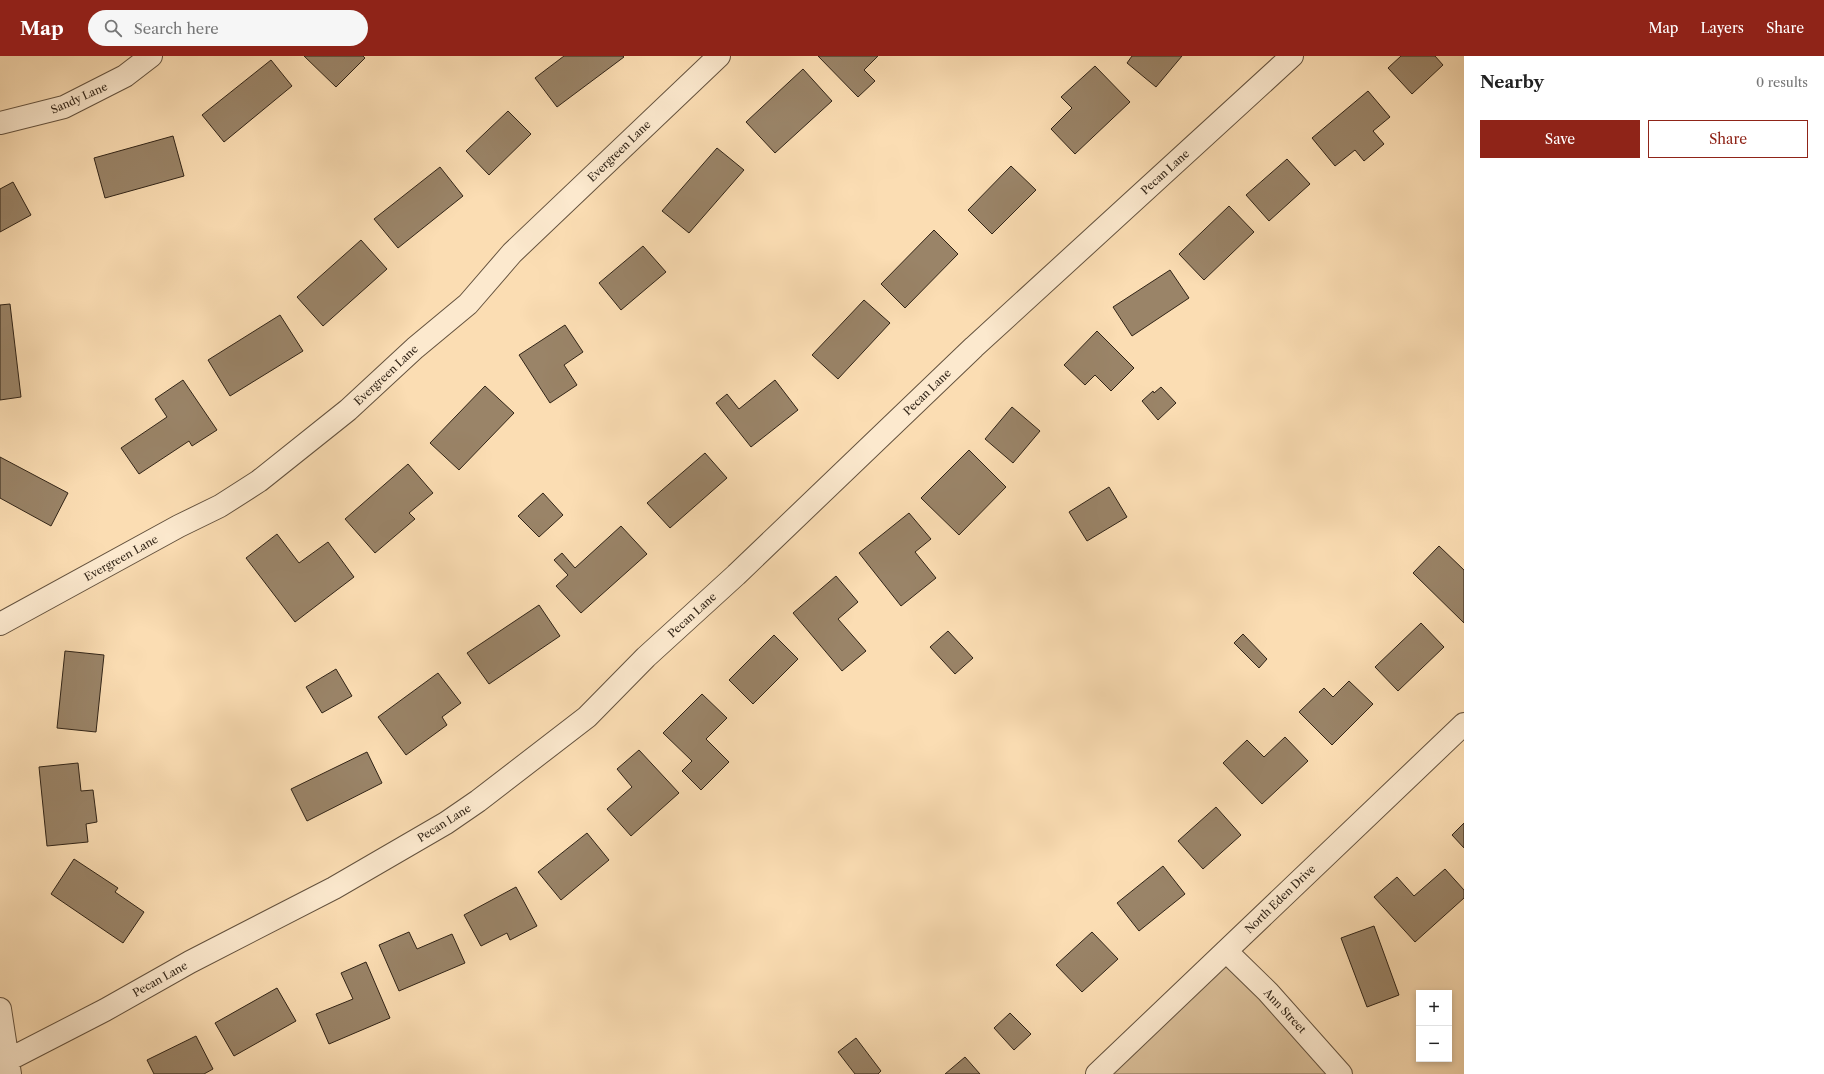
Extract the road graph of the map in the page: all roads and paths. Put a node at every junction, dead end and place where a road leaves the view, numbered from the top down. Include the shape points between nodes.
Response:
1 (151, 56) edge
2 (719, 56) edge
3 (1292, 56) edge
4 (0, 124) edge
5 (0, 624) edge
6 (1464, 724) edge
7 (1226, 951) junction
8 (0, 1009) edge
9 (9, 1067) edge
10 (1097, 1074) edge
11 (1341, 1074) edge

1 - 4 street, Sandy Lane via 118,79 64,107
2 - 5 street, Evergreen Lane via 512,253 468,304 415,348 348,410 264,477 220,506
3 - 9 street, Pecan Lane via 974,347 748,564 646,656 574,726 446,823 334,888 190,962
6 - 7 street, North Eden Drive
7 - 10 street, North Eden Drive
7 - 11 street, Ann Street via 1268,992
8 - 9 street

